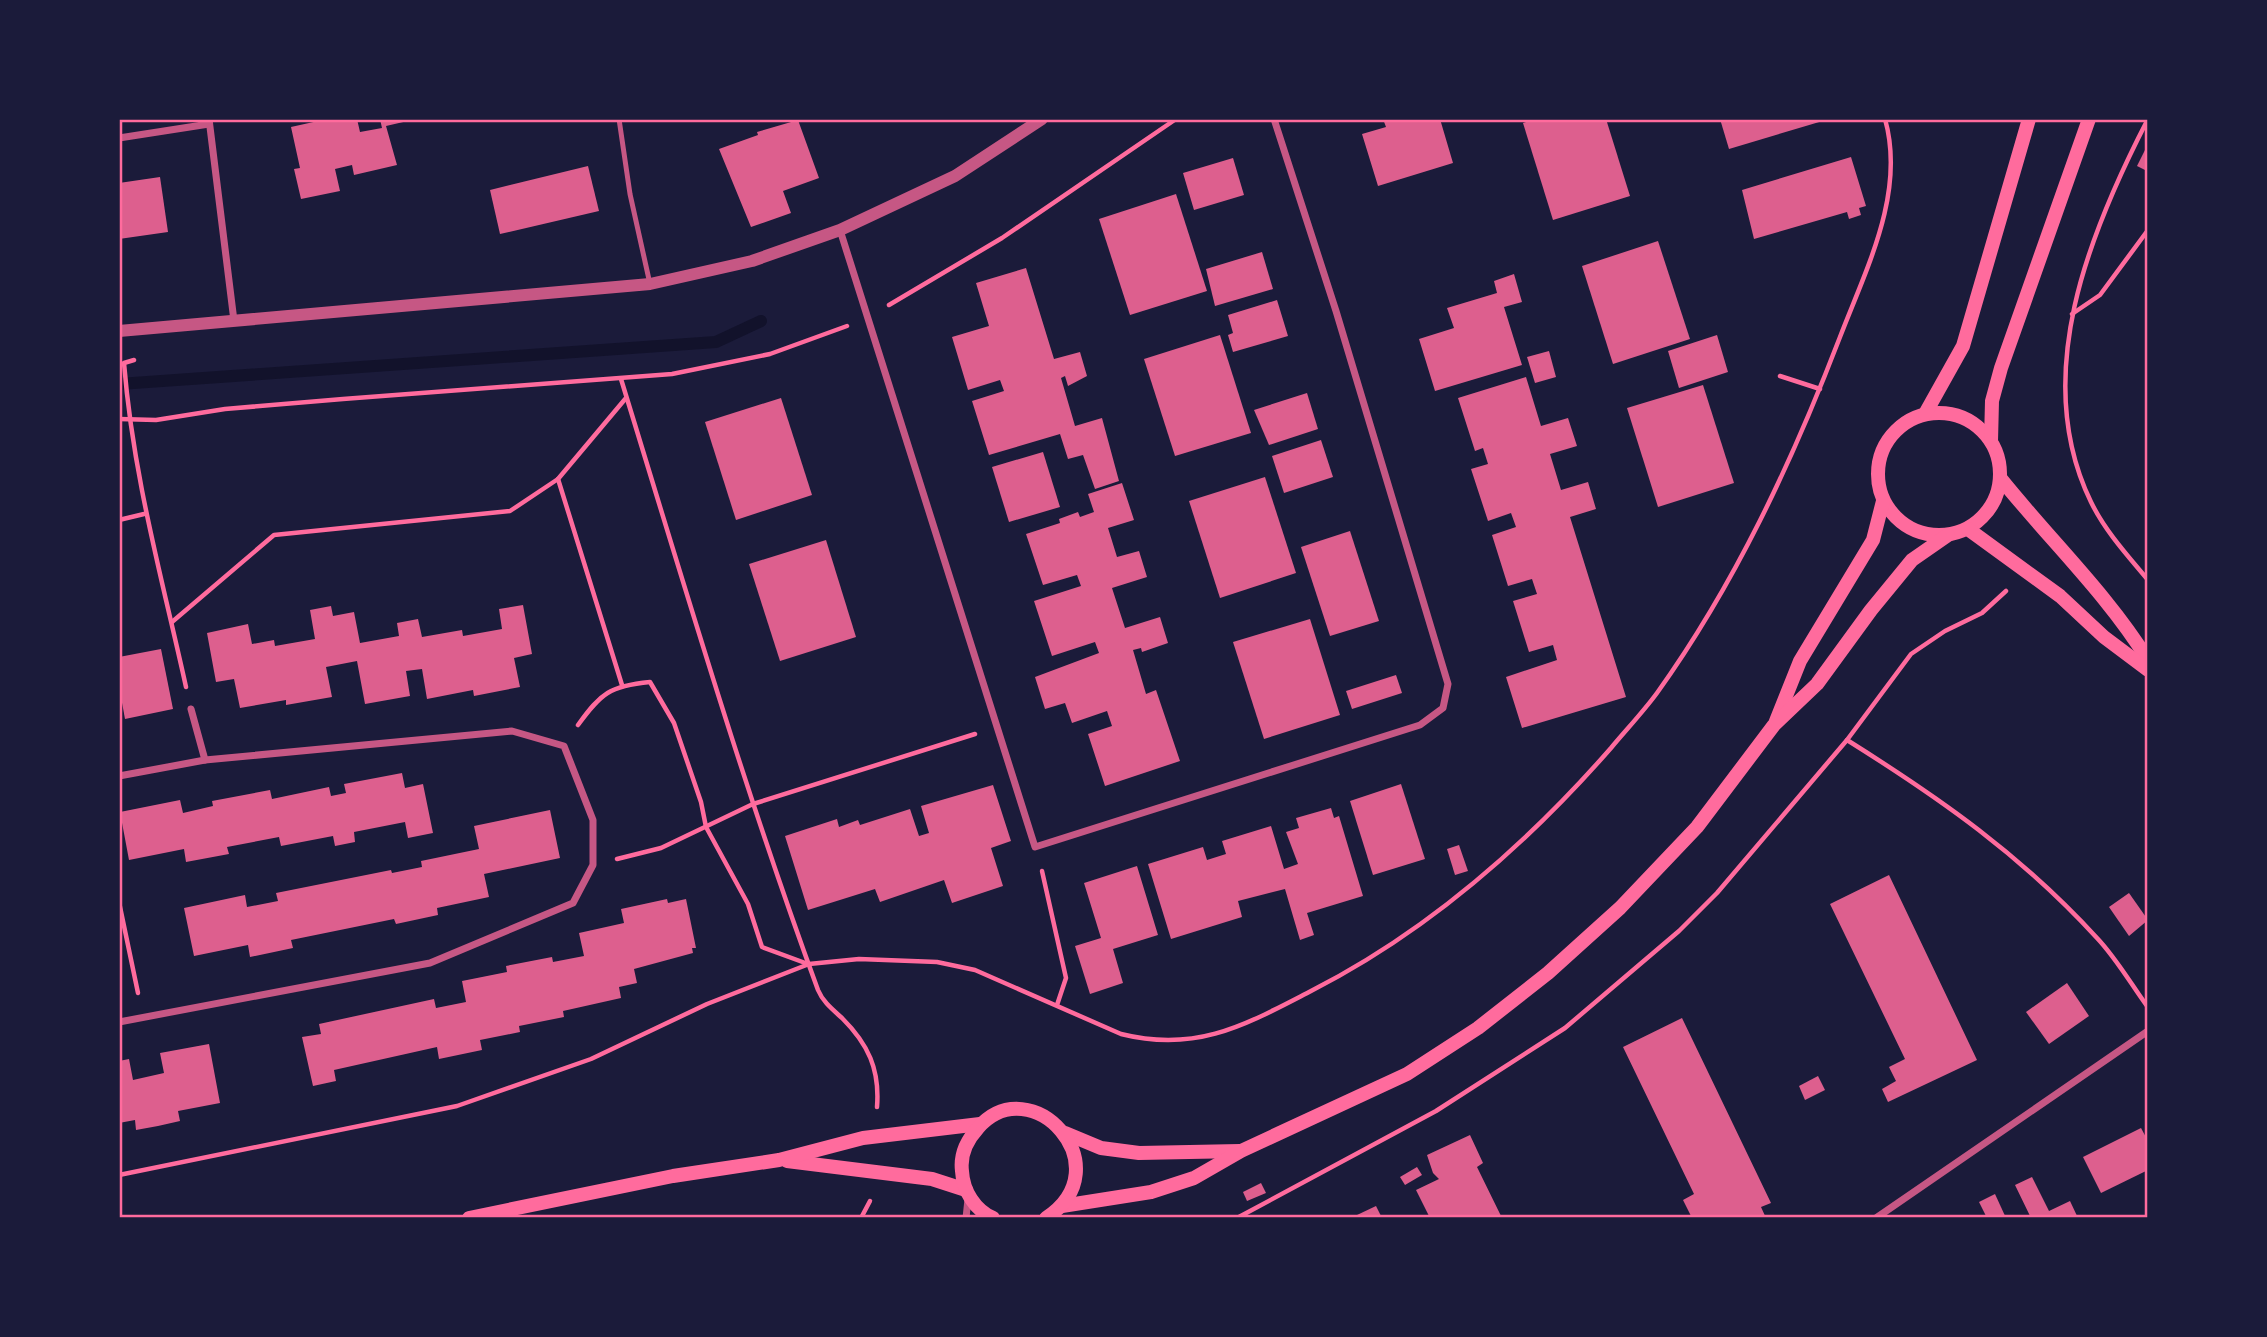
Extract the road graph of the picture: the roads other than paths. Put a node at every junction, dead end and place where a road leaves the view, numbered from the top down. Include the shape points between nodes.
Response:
1 (619, 119) edge
2 (1042, 119) edge
3 (1275, 119) edge
4 (2029, 119) edge
5 (2089, 119) edge
6 (209, 122) edge
7 (119, 138) edge
8 (840, 230) junction
9 (650, 284) junction
10 (234, 321) junction
11 (119, 331) edge
12 (1925, 414) junction
13 (1992, 441) junction
14 (2001, 479) junction
15 (1884, 501) junction
16 (1968, 529) junction
17 (1948, 535) junction
18 (2148, 660) edge
19 (2148, 670) edge
20 (191, 709) road end
21 (1774, 725) junction
22 (205, 760) junction
23 (119, 776) edge
24 (119, 1022) edge
25 (2148, 1031) edge
26 (980, 1124) junction
27 (1065, 1133) junction
28 (1241, 1151) junction
29 (779, 1160) junction
30 (967, 1192) junction
31 (1062, 1206) junction
32 (470, 1218) edge
33 (966, 1218) edge
34 (993, 1218) edge
35 (1046, 1218) edge
36 (1876, 1218) edge

1 - 9 lane via 629,194
2 - 8 street via 955,176
3 - 8 street via 1448,684 1443,708 1420,726 1035,847
4 - 12 main road via 1963,346
5 - 13 main road via 2001,368 1992,401
6 - 7 street
6 - 10 street
8 - 9 street via 752,261
9 - 10 street
10 - 11 street
12 - 13 main road via 1963,417
12 - 15 main road via 1900,426 1883,448 1878,483
13 - 14 main road
14 - 16 main road via 1996,499
14 - 18 main road via 2121,618
15 - 17 main road via 1908,528 1927,535
15 - 21 main road via 1873,540 1800,662
16 - 17 main road
16 - 19 main road via 2060,596
17 - 21 main road via 1912,561 1817,684
20 - 22 street
21 - 28 main road via 1697,827 1620,908 1548,973 1478,1028 1407,1074
22 - 23 street
22 - 24 street via 513,731 564,746 593,820 593,865 573,903 430,963
25 - 36 street
26 - 27 main road via 1009,1111 1025,1110 1054,1122
26 - 29 main road via 863,1138
26 - 30 main road via 962,1154
27 - 28 main road via 1101,1148 1139,1153
27 - 31 main road via 1076,1162 1075,1178
28 - 31 main road via 1173,1185
29 - 30 main road via 932,1179
29 - 32 main road via 673,1176
30 - 33 street
30 - 34 main road
31 - 35 main road

